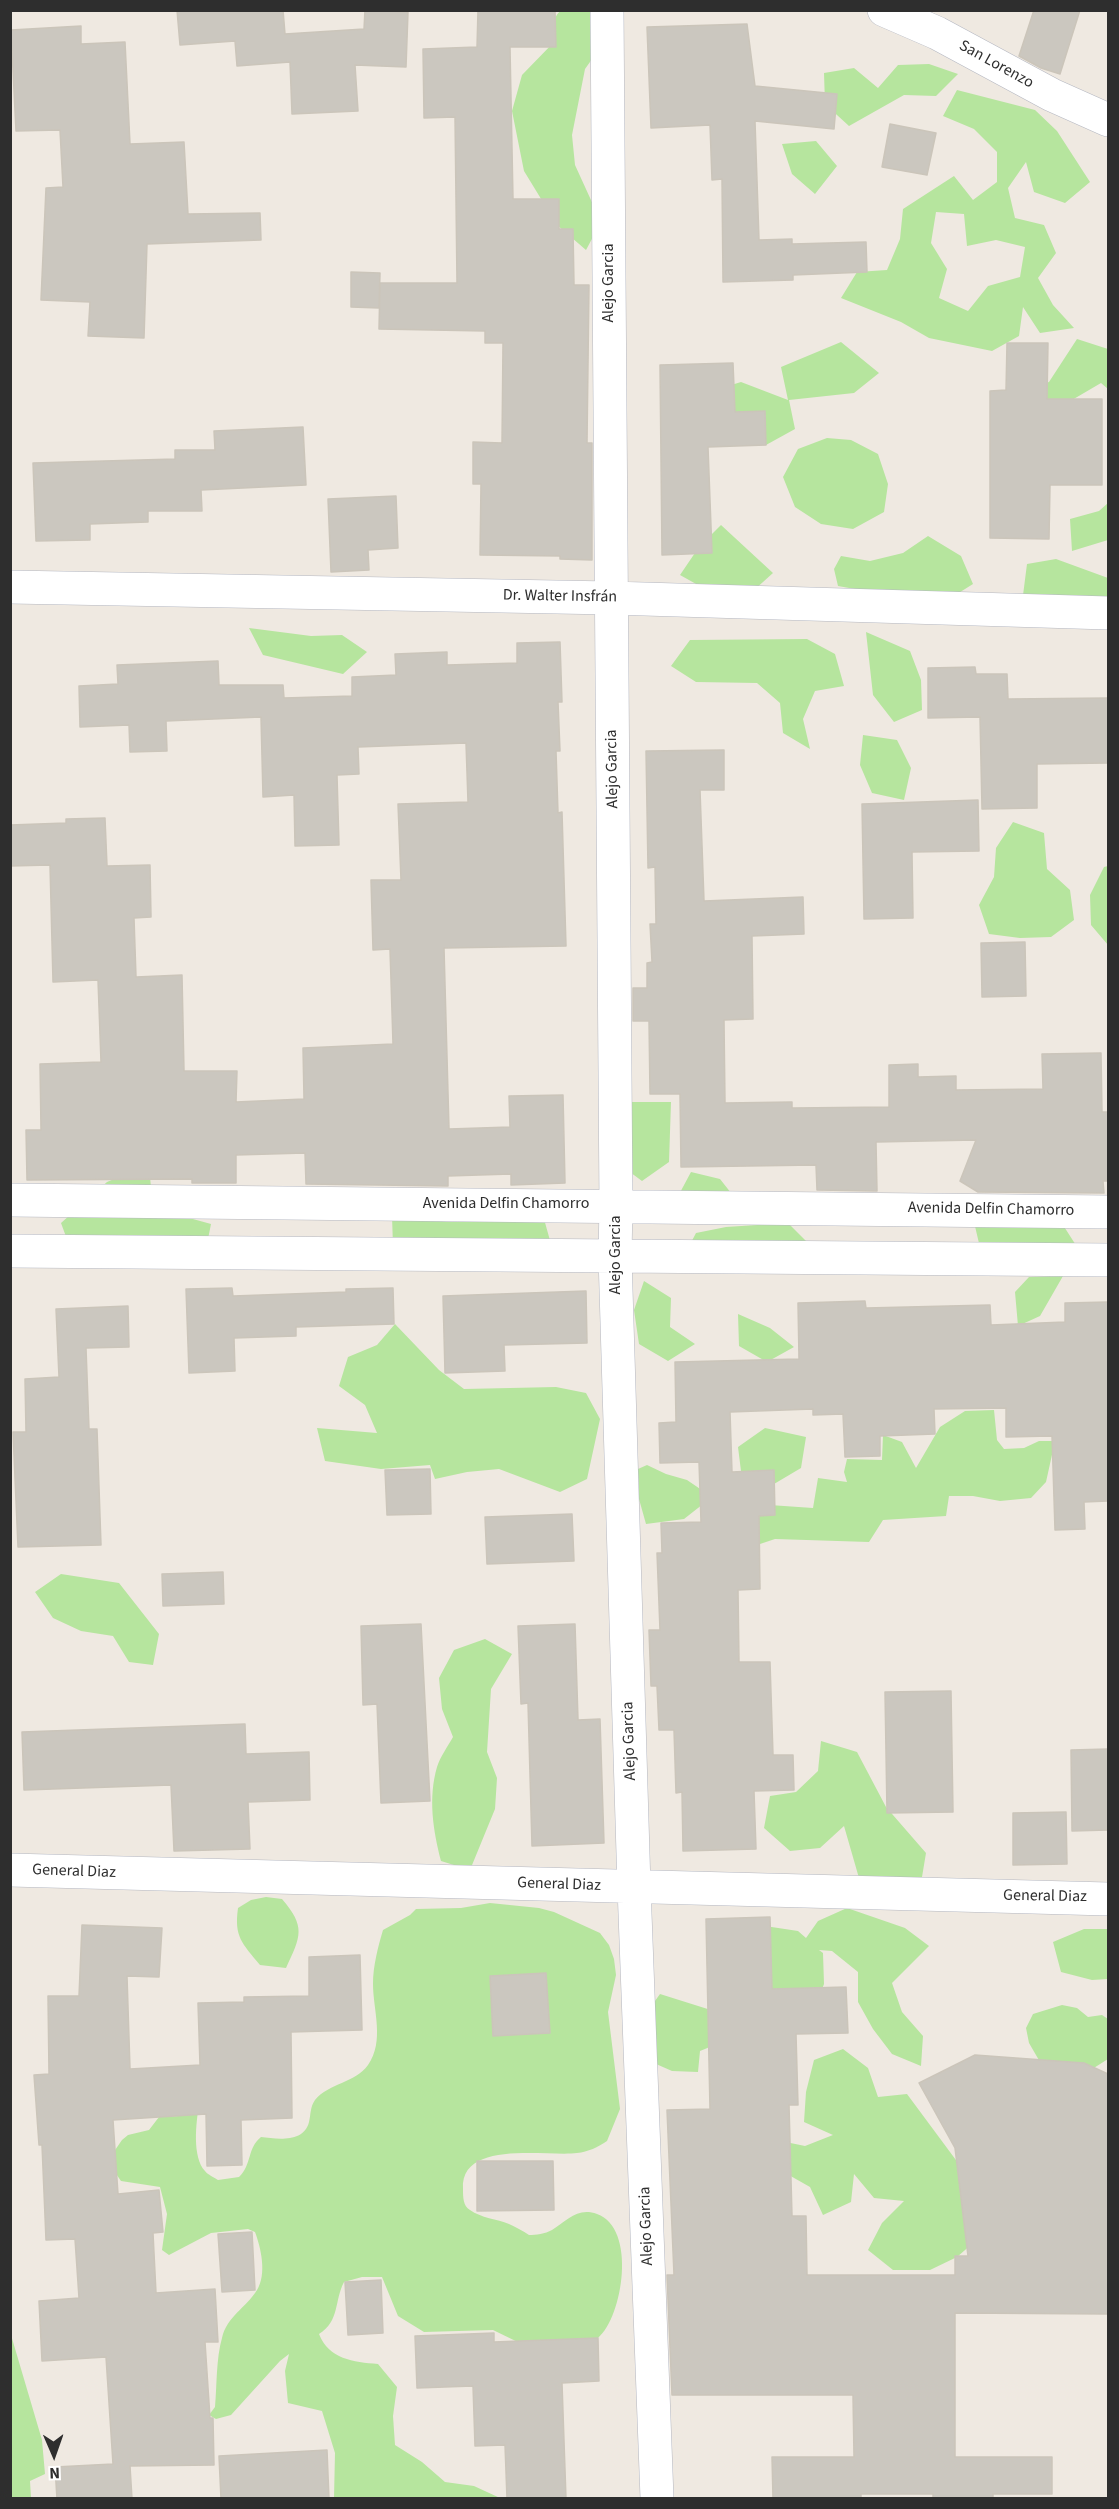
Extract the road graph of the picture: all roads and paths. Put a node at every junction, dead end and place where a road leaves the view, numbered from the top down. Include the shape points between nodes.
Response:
1 (607, 10) edge
2 (884, 10) edge
3 (1108, 120) edge
4 (10, 587) edge
5 (611, 598) junction
6 (1108, 613) edge
7 (10, 1200) edge
8 (616, 1205) junction
9 (1108, 1212) edge
10 (10, 1251) edge
11 (615, 1256) junction
12 (1108, 1260) edge
13 (10, 1870) edge
14 (634, 1887) junction
15 (1108, 1899) edge
16 (657, 2499) edge

1 - 5 street, Alejo Garcia
2 - 3 street, San Lorenzo
4 - 5 street, Dr. Walter Insfrán
5 - 6 street, Dr. Walter Insfrán
5 - 8 street, Alejo Garcia
7 - 8 street, Avenida Delfin Chamorro
8 - 9 street, Avenida Delfin Chamorro
8 - 11 street, Alejo Garcia
10 - 11 street
11 - 12 street
11 - 14 street, Alejo Garcia
13 - 14 street, General Diaz
14 - 15 street, General Diaz
14 - 16 street, Alejo Garcia

